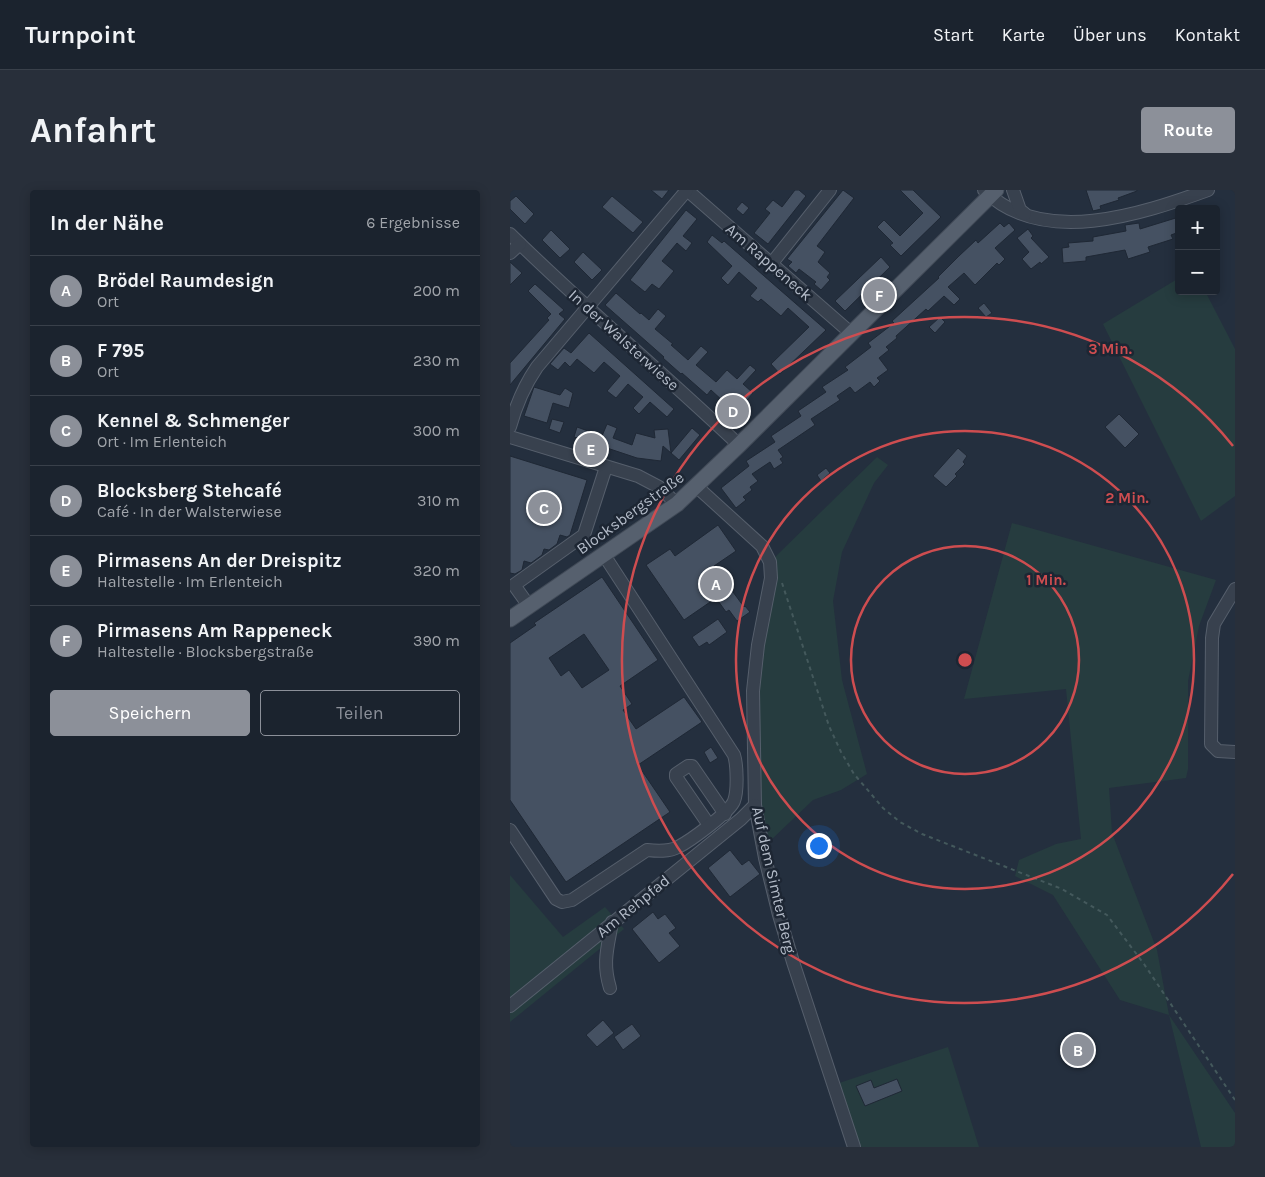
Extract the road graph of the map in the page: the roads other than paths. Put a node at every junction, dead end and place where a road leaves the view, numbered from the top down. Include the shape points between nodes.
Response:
1 (687, 190) edge
2 (830, 190) edge
3 (1014, 190) edge
4 (1208, 190) edge
5 (990, 192) edge
6 (1027, 216) junction
7 (510, 234) edge
8 (520, 244) junction
9 (510, 253) edge
10 (772, 263) junction
11 (587, 307) junction
12 (852, 334) junction
13 (510, 427) edge
14 (510, 438) edge
15 (739, 445) junction
16 (606, 467) junction
17 (696, 486) junction
18 (677, 504) junction
19 (604, 555) junction
20 (1235, 589) edge
21 (528, 606) junction
22 (510, 619) edge
23 (1235, 752) edge
24 (755, 805) junction
25 (725, 814) junction
26 (709, 825) junction
27 (510, 830) edge
28 (612, 922) junction
29 (610, 988) dead end
30 (510, 1006) edge
31 (854, 1147) edge

1 - 10 street, Am Rappeneck
1 - 11 street
2 - 10 street
3 - 6 street via 1020,210
4 - 6 street via 1164,206 1097,220 1052,221
5 - 6 street
5 - 12 main road, Blocksbergstraße
7 - 8 street, In der Walsterwiese
8 - 9 street
8 - 11 street, In der Walsterwiese
10 - 12 street, Am Rappeneck
11 - 13 street via 532,374
11 - 15 street, In der Walsterwiese
12 - 15 main road, Blocksbergstraße
14 - 16 street
15 - 17 main road, Blocksbergstraße
16 - 18 street via 652,483
16 - 21 street via 584,535 514,585
17 - 18 main road, Blocksbergstraße
17 - 24 street, Auf dem Simter Berg via 762,546 770,562 753,691
18 - 19 main road, Blocksbergstraße
19 - 21 main road, Blocksbergstraße
19 - 25 street via 734,754 737,764 735,800
20 - 23 street via 1214,624 1211,744 1218,751
21 - 22 main road, Blocksbergstraße
24 - 28 street, Am Rehpfad
24 - 31 street, Auf dem Simter Berg via 779,915
25 - 26 street
25 - 26 street via 692,766 676,774
26 - 27 street via 677,848 647,850 572,900 562,902 556,899
28 - 29 street via 605,960
28 - 30 street, Am Rehpfad

